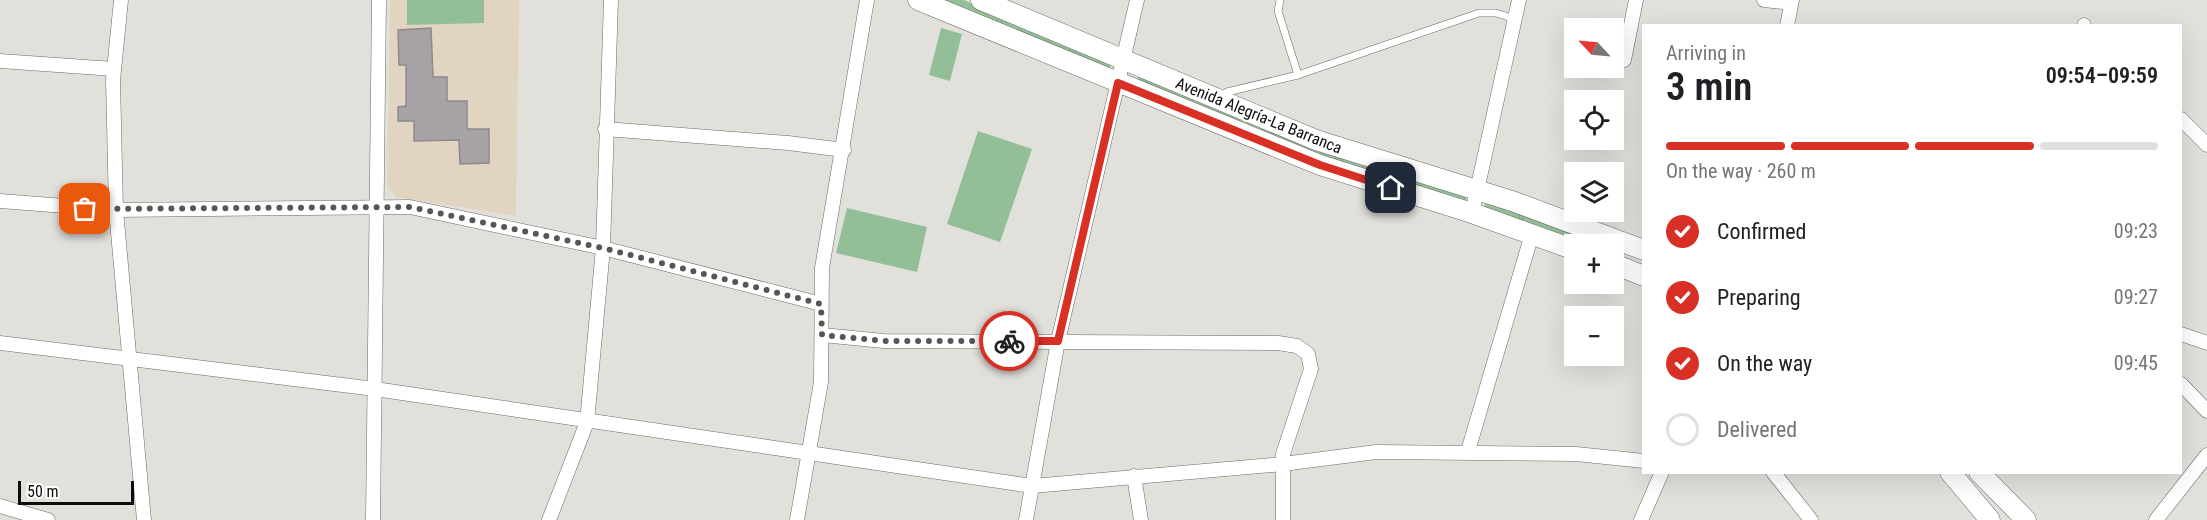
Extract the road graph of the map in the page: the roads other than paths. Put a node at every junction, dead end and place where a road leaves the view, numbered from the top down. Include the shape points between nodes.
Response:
1 (121, 0) edge
2 (379, 0) edge
3 (611, 0) edge
4 (867, 0) edge
5 (918, 0) edge
6 (981, 0) edge
7 (1137, 0) edge
8 (1280, 0) edge
9 (1519, 0) edge
10 (1636, 0) edge
11 (1764, 0) edge
12 (1791, 2) edge
13 (1515, 20) junction
14 (1787, 24) edge
15 (1124, 60) junction
16 (1624, 60) dead end
17 (0, 61) edge
18 (114, 69) junction
19 (1298, 75) junction
20 (1118, 83) junction
21 (1219, 100) junction
22 (2182, 120) edge
23 (605, 129) junction
24 (2207, 145) edge
25 (844, 150) junction
26 (1477, 190) junction
27 (0, 201) edge
28 (376, 206) junction
29 (117, 210) junction
30 (1472, 213) junction
31 (1532, 234) junction
32 (1564, 246) edge
33 (603, 248) junction
34 (1642, 249) edge
35 (1624, 268) edge
36 (1642, 275) edge
37 (821, 304) junction
38 (2182, 334) edge
39 (822, 335) junction
40 (1058, 341) junction
41 (0, 343) edge
42 (2207, 343) edge
43 (128, 358) junction
44 (2182, 385) edge
45 (375, 389) junction
46 (2207, 411) edge
47 (587, 422) junction
48 (1468, 451) junction
49 (808, 453) junction
50 (2207, 455) edge
51 (1642, 461) edge
52 (1283, 464) junction
53 (1661, 474) edge
54 (1775, 474) edge
55 (1952, 474) edge
56 (1981, 474) edge
57 (1134, 476) junction
58 (1032, 486) junction
59 (0, 506) edge
60 (48, 520) edge
61 (144, 520) edge
62 (373, 520) edge
63 (549, 520) edge
64 (797, 520) edge
65 (1026, 520) edge
66 (1141, 520) edge
67 (1283, 520) edge
68 (1641, 520) edge
69 (1811, 520) edge
70 (1990, 520) edge
71 (2026, 520) edge
72 (2156, 520) edge

1 - 18 street
2 - 28 street
3 - 23 street
4 - 25 street
5 - 20 main road, Avenida Alegría-La Barranca
6 - 15 main road, Avenida Alegría-La Barranca
7 - 15 street
8 - 19 lane via 1278,11
9 - 13 street
10 - 16 street
11 - 12 street
12 - 14 street
13 - 19 lane via 1496,13 1479,13
13 - 26 street
15 - 20 street
15 - 21 main road, Avenida Alegría-La Barranca
17 - 18 street
18 - 29 street
19 - 21 lane via 1227,92
20 - 30 main road, Avenida Alegría-La Barranca via 1320,165
20 - 40 street
21 - 26 main road, Avenida Alegría-La Barranca via 1343,149
22 - 24 street
23 - 25 street
23 - 33 street
25 - 37 street via 822,268
26 - 30 street
26 - 34 main road, Avenida Alegría-La Barranca
27 - 29 street
28 - 29 street
28 - 33 street via 432,211
28 - 45 street
29 - 43 street
30 - 31 main road, Avenida Alegría-La Barranca
31 - 32 main road, Avenida Alegría-La Barranca
31 - 48 street
33 - 37 street
33 - 47 street
35 - 36 main road
37 - 39 street
38 - 42 street
39 - 40 street via 884,341
39 - 49 street via 821,382
40 - 52 street via 1297,346 1308,354 1311,369 1285,442
40 - 58 street
41 - 43 street
43 - 45 street
43 - 61 street
44 - 46 street
45 - 47 street
45 - 62 street
47 - 49 street
47 - 63 street
48 - 51 street via 1576,453
48 - 52 street via 1376,452
49 - 58 street
49 - 64 street
50 - 72 street
52 - 57 street
52 - 67 street
53 - 68 street
54 - 69 street
55 - 70 main road
56 - 71 main road
57 - 58 street
57 - 66 street
58 - 65 street
59 - 60 street

